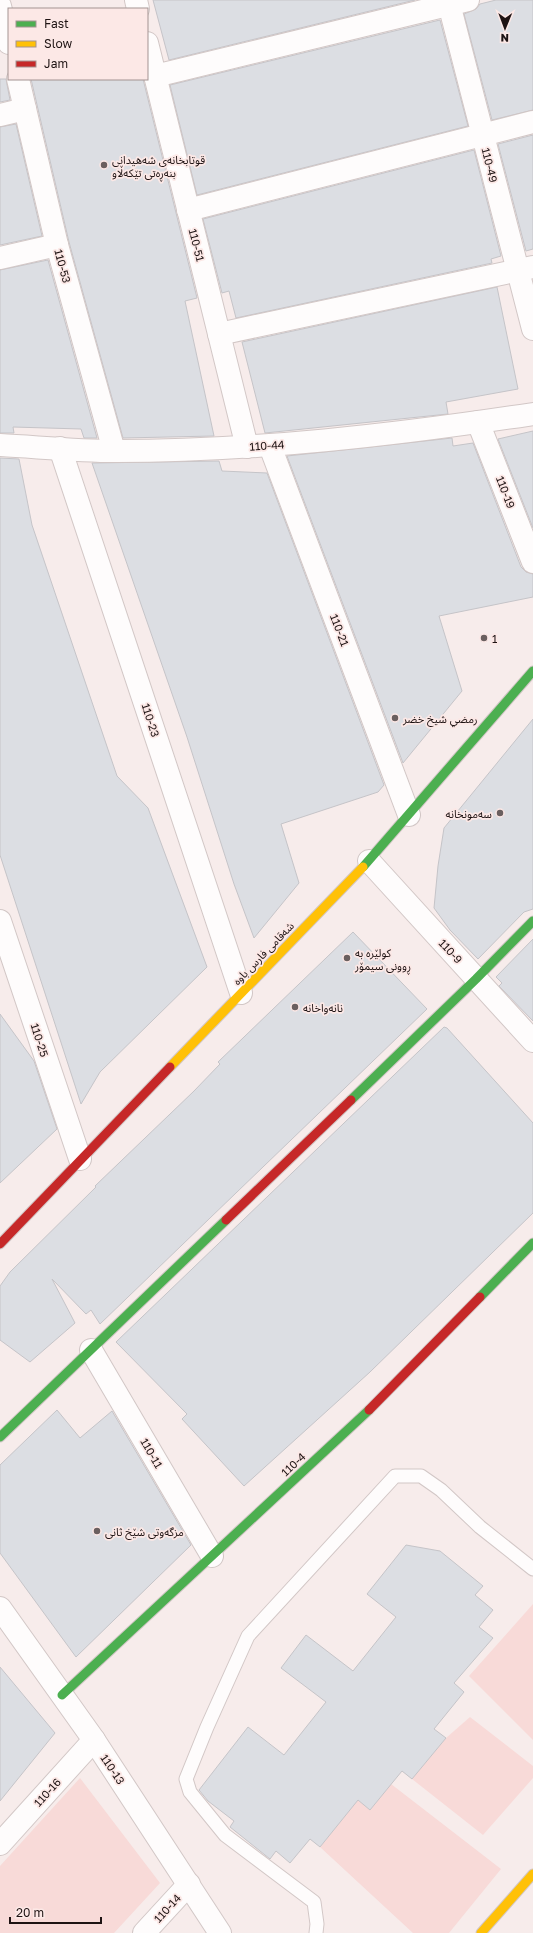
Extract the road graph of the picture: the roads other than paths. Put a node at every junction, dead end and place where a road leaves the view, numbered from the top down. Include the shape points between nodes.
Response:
1 (455, 2) edge
2 (0, 6) edge
3 (8, 39) edge
4 (148, 47) edge
5 (155, 76) junction
6 (18, 80) edge
7 (25, 109) junction
8 (0, 115) edge
9 (533, 122) edge
10 (483, 135) junction
11 (188, 210) junction
12 (57, 245) junction
13 (0, 258) edge
14 (525, 269) edge
15 (533, 329) edge
16 (219, 334) junction
17 (533, 414) edge
18 (478, 422) junction
19 (0, 445) edge
20 (270, 446) junction
21 (247, 447) junction
22 (60, 448) junction
23 (114, 451) junction
24 (533, 562) edge
25 (533, 671) edge
26 (409, 815) junction
27 (369, 861) junction
28 (0, 921) edge
29 (533, 921) edge
30 (476, 978) junction
31 (241, 993) junction
32 (533, 1040) edge
33 (80, 1159) junction
34 (533, 1243) edge
35 (0, 1244) edge
36 (91, 1350) junction
37 (0, 1437) edge
38 (212, 1556) junction
39 (533, 1569) edge
40 (0, 1608) edge
41 (62, 1695) junction
42 (94, 1740) junction
43 (0, 1844) edge
44 (533, 1874) edge
45 (189, 1884) junction
46 (144, 1933) edge
47 (220, 1933) edge
48 (316, 1933) edge
49 (481, 1933) edge

1 - 5 street
1 - 10 street, 110-49
2 - 3 street
4 - 5 street, 110-51
5 - 11 street, 110-51
6 - 7 street, 110-53
7 - 8 street
7 - 12 street, 110-53
9 - 10 street
10 - 11 street
10 - 14 street, 110-49
11 - 16 street, 110-51
12 - 13 street
12 - 23 street, 110-53
14 - 15 street, 110-49
14 - 16 street
16 - 21 street, 110-51
17 - 18 street, 110-44
18 - 20 street, 110-44
18 - 24 street, 110-19
19 - 22 street, 110-44
20 - 21 street, 110-44
20 - 26 street, 110-21
21 - 23 street, 110-44
22 - 23 street, 110-44
22 - 31 street, 110-23
25 - 26 street, شەقامی فارس باوە
26 - 27 street, شەقامی فارس باوە
27 - 30 street, 110-9
27 - 31 street, شەقامی فارس باوە
28 - 33 street, 110-25
29 - 30 street
30 - 32 street, 110-9
30 - 36 street
31 - 33 street, شەقامی فارس باوە
33 - 35 street, شەقامی فارس باوە
34 - 38 street, 110-4 via 372,1407
36 - 37 street
36 - 38 street, 110-11
38 - 41 street, 110-4
39 - 48 lane via 480,1527 441,1490 421,1476 395,1476 248,1636 186,1778 190,1792 225,1835 314,1902
40 - 41 street, 110-13
41 - 42 street, 110-13
42 - 43 street, 110-16
42 - 45 street, 110-13
44 - 49 street
45 - 46 street, 110-14
45 - 47 street, 110-13

